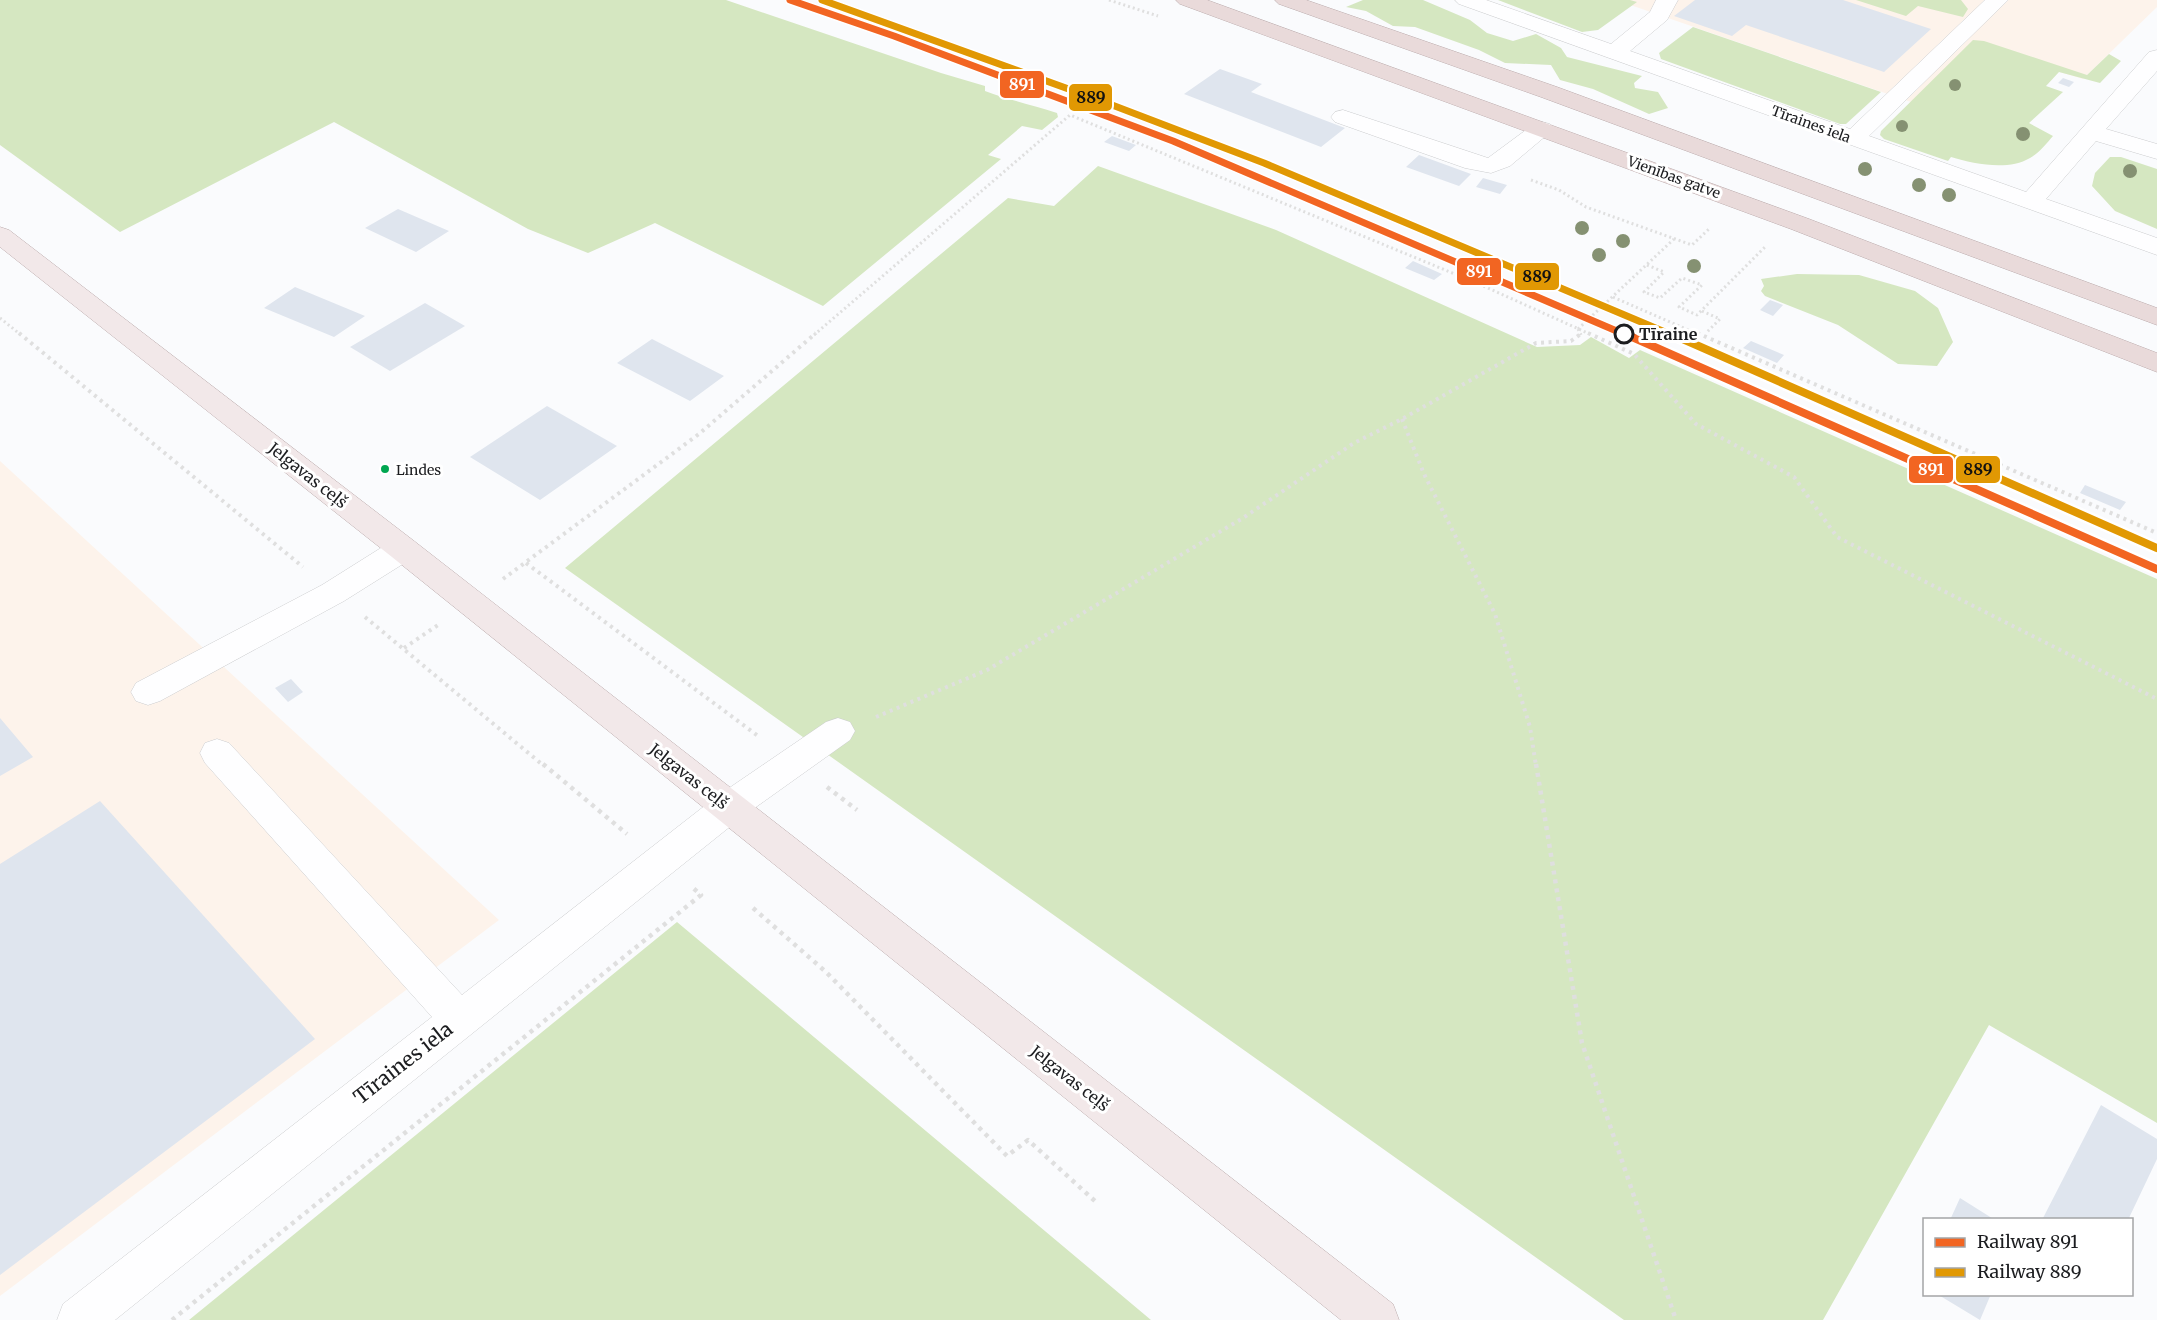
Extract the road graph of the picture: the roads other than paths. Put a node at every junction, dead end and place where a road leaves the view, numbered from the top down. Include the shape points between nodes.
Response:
1 (1187, 0) edge
2 (1286, 0) edge
3 (1466, 0) edge
4 (1667, 0) edge
5 (1997, 0) edge
6 (1614, 54) junction
7 (2157, 57) edge
8 (1343, 117) dead end
9 (1542, 129) junction
10 (2093, 133) junction
11 (1853, 139) junction
12 (2157, 152) edge
13 (2030, 202) junction
14 (0, 235) edge
15 (2157, 247) edge
16 (2157, 317) edge
17 (2157, 363) edge
18 (403, 549) junction
19 (148, 692) dead end
20 (838, 731) road end
21 (217, 753) dead end
22 (729, 807) junction
23 (459, 1018) junction
24 (79, 1320) edge
25 (1377, 1320) edge

1 - 9 highway, Vienības gatve
2 - 16 highway via 1550,92
3 - 6 street, Tīraines iela
4 - 6 street via 1659,15
5 - 11 street
6 - 11 street, Tīraines iela
7 - 10 street
8 - 9 street via 1491,166
9 - 17 highway, Vienības gatve
10 - 12 street
10 - 13 street
11 - 13 street, Tīraines iela
13 - 15 street, Tīraines iela
14 - 18 main road, Jelgavas ceļš
18 - 19 street via 333,592
18 - 22 main road, Jelgavas ceļš
20 - 22 street, Tīraines iela
21 - 23 street
22 - 23 street, Tīraines iela
22 - 25 main road, Jelgavas ceļš
23 - 24 street, Tīraines iela

